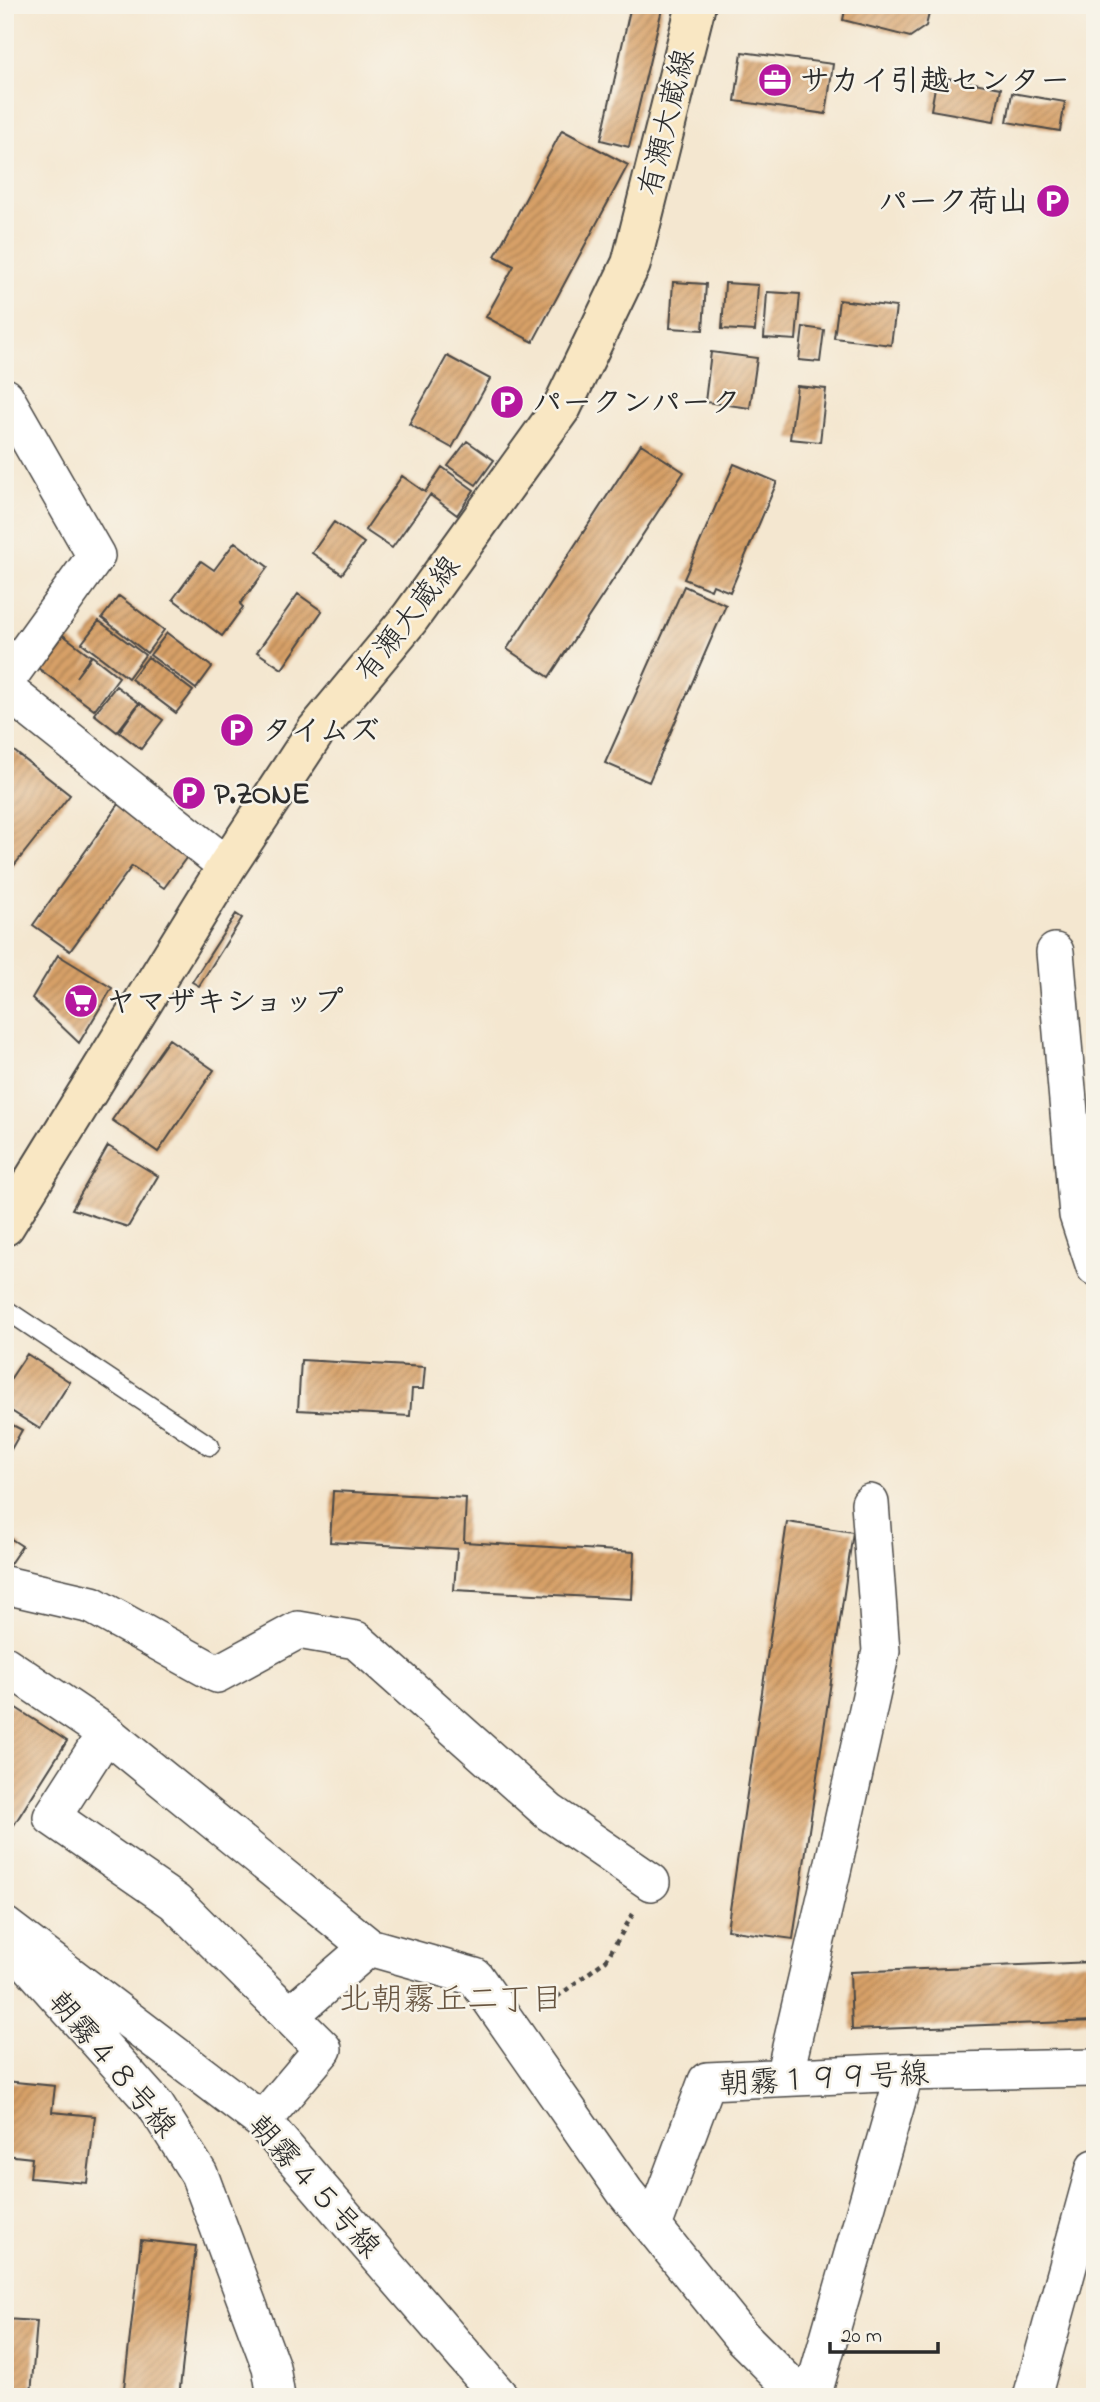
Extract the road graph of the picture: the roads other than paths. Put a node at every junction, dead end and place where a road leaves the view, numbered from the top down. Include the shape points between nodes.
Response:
1 (696, 5) edge
2 (5, 397) edge
3 (5, 682) edge
4 (5, 689) edge
5 (227, 866) junction
6 (1055, 952) dead end
7 (5, 1226) edge
8 (1095, 1267) edge
9 (5, 1309) edge
10 (210, 1446) dead end
11 (870, 1503) dead end
12 (5, 1585) edge
13 (5, 1665) edge
14 (106, 1733) junction
15 (651, 1882) road end
16 (5, 1926) edge
17 (5, 1938) edge
18 (369, 1947) junction
19 (289, 2016) junction
20 (1095, 2068) edge
21 (905, 2072) junction
22 (784, 2077) junction
23 (262, 2121) junction
24 (1095, 2168) edge
25 (653, 2226) junction
26 (1083, 2255) edge
27 (276, 2397) edge
28 (500, 2397) edge
29 (802, 2397) edge
30 (812, 2397) edge
31 (1032, 2397) edge

1 - 5 main road, 有瀬大蔵線 via 631,264 562,407 410,618 316,731
2 - 3 street via 96,556
4 - 5 street
5 - 7 main road, 有瀬大蔵線
6 - 8 street via 1078,1215
9 - 10 lane
11 - 22 street via 881,1651
12 - 15 street via 92,1605 217,1674 298,1630 356,1640 549,1812
13 - 14 street
14 - 18 street
14 - 19 street via 52,1817 175,1902
16 - 23 street, 朝霧４５号線
17 - 27 street, 朝霧４８号線 via 155,2105 199,2174 271,2367
18 - 19 street
18 - 25 street via 475,1977
19 - 23 street via 323,2049
20 - 21 street, 朝霧１９９号線
21 - 22 street, 朝霧１９９号線
21 - 30 street
22 - 25 street, 朝霧１９９号線 via 707,2081
23 - 28 street, 朝霧４５号線
24 - 26 street
25 - 29 street via 741,2336
26 - 31 street

